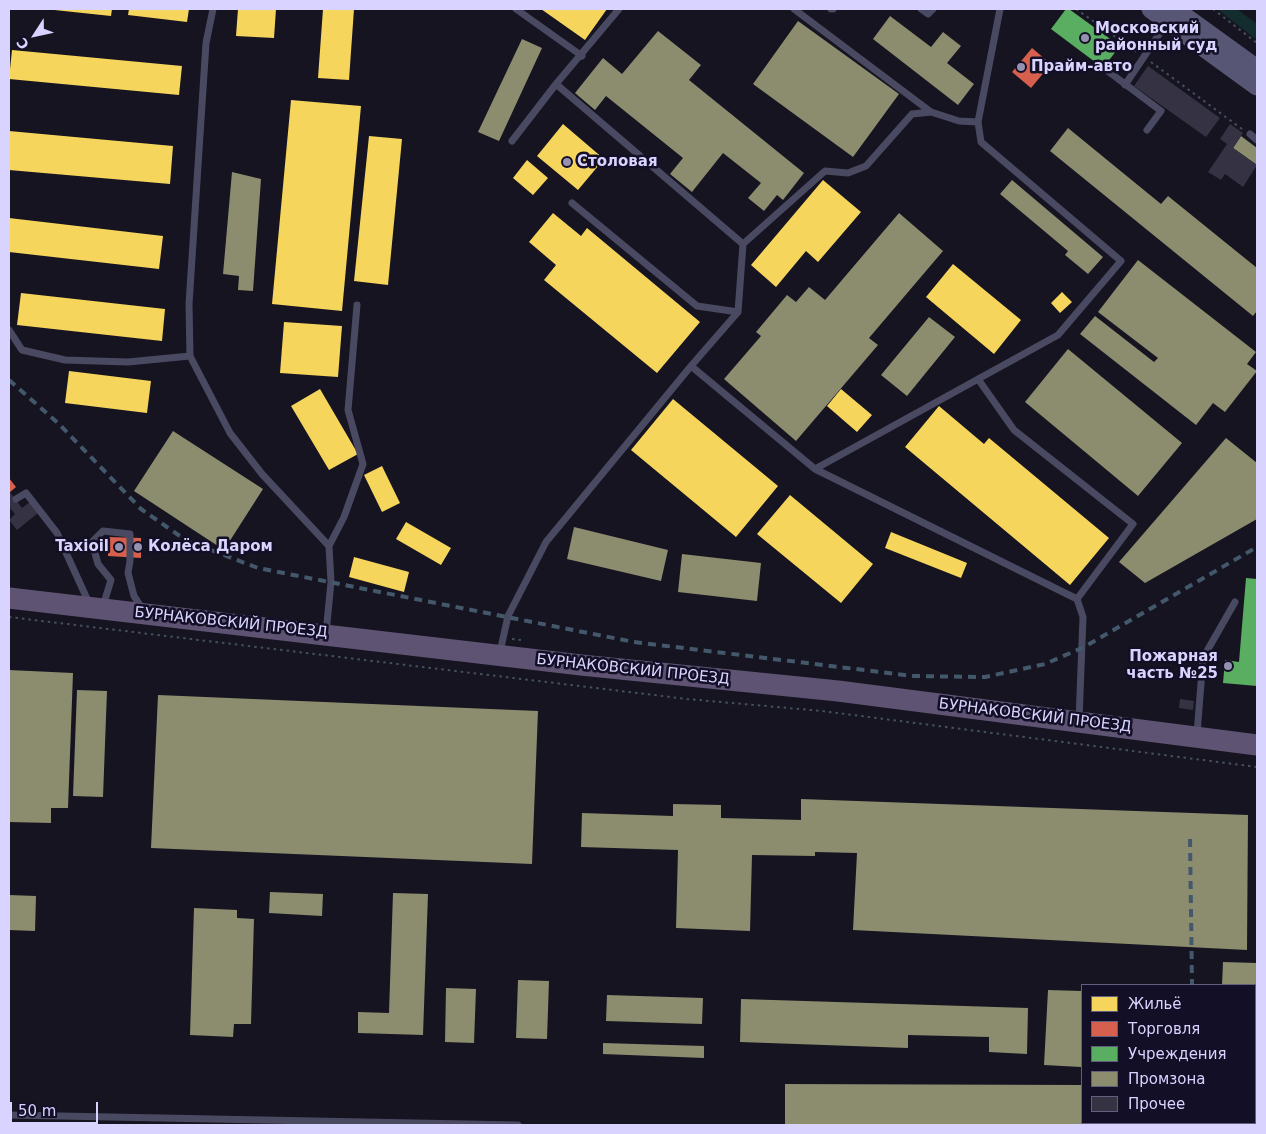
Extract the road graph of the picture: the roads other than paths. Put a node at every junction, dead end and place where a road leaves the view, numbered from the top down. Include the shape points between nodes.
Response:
1 (213, 9) edge
2 (516, 9) edge
3 (619, 9) edge
4 (794, 9) edge
5 (921, 9) edge
6 (933, 9) edge
7 (1000, 9) edge
8 (1151, 9) edge
9 (1171, 15) edge
10 (582, 56) junction
11 (1257, 69) edge
12 (1109, 72) dead end
13 (556, 84) junction
14 (1125, 85) junction
15 (1257, 86) edge
16 (931, 112) junction
17 (978, 122) junction
18 (1147, 130) dead end
19 (1250, 134) road end
20 (1257, 140) edge
21 (512, 141) dead end
22 (572, 203) dead end
23 (743, 244) junction
24 (357, 305) dead end
25 (738, 312) junction
26 (9, 330) edge
27 (190, 356) junction
28 (691, 366) junction
29 (978, 379) junction
30 (815, 469) junction
31 (16, 499) dead end
32 (329, 546) junction
33 (9, 598) edge
34 (1077, 600) junction
35 (1235, 602) dead end
36 (97, 609) junction
37 (146, 614) junction
38 (326, 634) junction
39 (500, 655) junction
40 (1078, 722) junction
41 (1197, 737) junction
42 (1257, 745) edge
43 (9, 1115) edge
44 (518, 1125) edge

1 - 27 lane via 206,43 190,294
2 - 10 lane
3 - 10 lane
4 - 16 lane
5 - 6 lane via 928,14
7 - 17 lane
8 - 9 main road
9 - 11 main road
9 - 14 lane
9 - 15 main road
10 - 13 lane
12 - 14 lane
13 - 21 lane
13 - 23 lane
14 - 18 lane via 1161,111
16 - 17 lane via 959,121
16 - 23 lane via 912,114 866,166 848,173 825,171
17 - 29 lane via 981,142 1121,261 1058,335
19 - 20 lane
22 - 25 lane via 697,306
23 - 25 lane
24 - 32 lane via 348,410 363,464 344,517
25 - 28 lane
26 - 27 lane via 22,350 65,360 128,362
27 - 32 lane via 230,433 262,474
28 - 30 lane
28 - 39 lane via 546,542 508,616
29 - 30 lane
29 - 34 lane via 1014,430 1132,524
30 - 34 lane
31 - 36 lane via 26,494 57,532
32 - 38 lane via 331,582
33 - 36 main road, БУРНАКОВСКИЙ ПРОЕЗД
34 - 40 lane via 1084,617
35 - 41 lane via 1203,658
36 - 37 main road, БУРНАКОВСКИЙ ПРОЕЗД
36 - 37 lane via 111,580 98,564 92,542 103,531 130,534 128,573 134,596
37 - 38 main road, БУРНАКОВСКИЙ ПРОЕЗД
38 - 39 main road, БУРНАКОВСКИЙ ПРОЕЗД
39 - 40 main road, БУРНАКОВСКИЙ ПРОЕЗД via 838,691
40 - 41 main road, БУРНАКОВСКИЙ ПРОЕЗД
41 - 42 main road, БУРНАКОВСКИЙ ПРОЕЗД
43 - 44 lane

